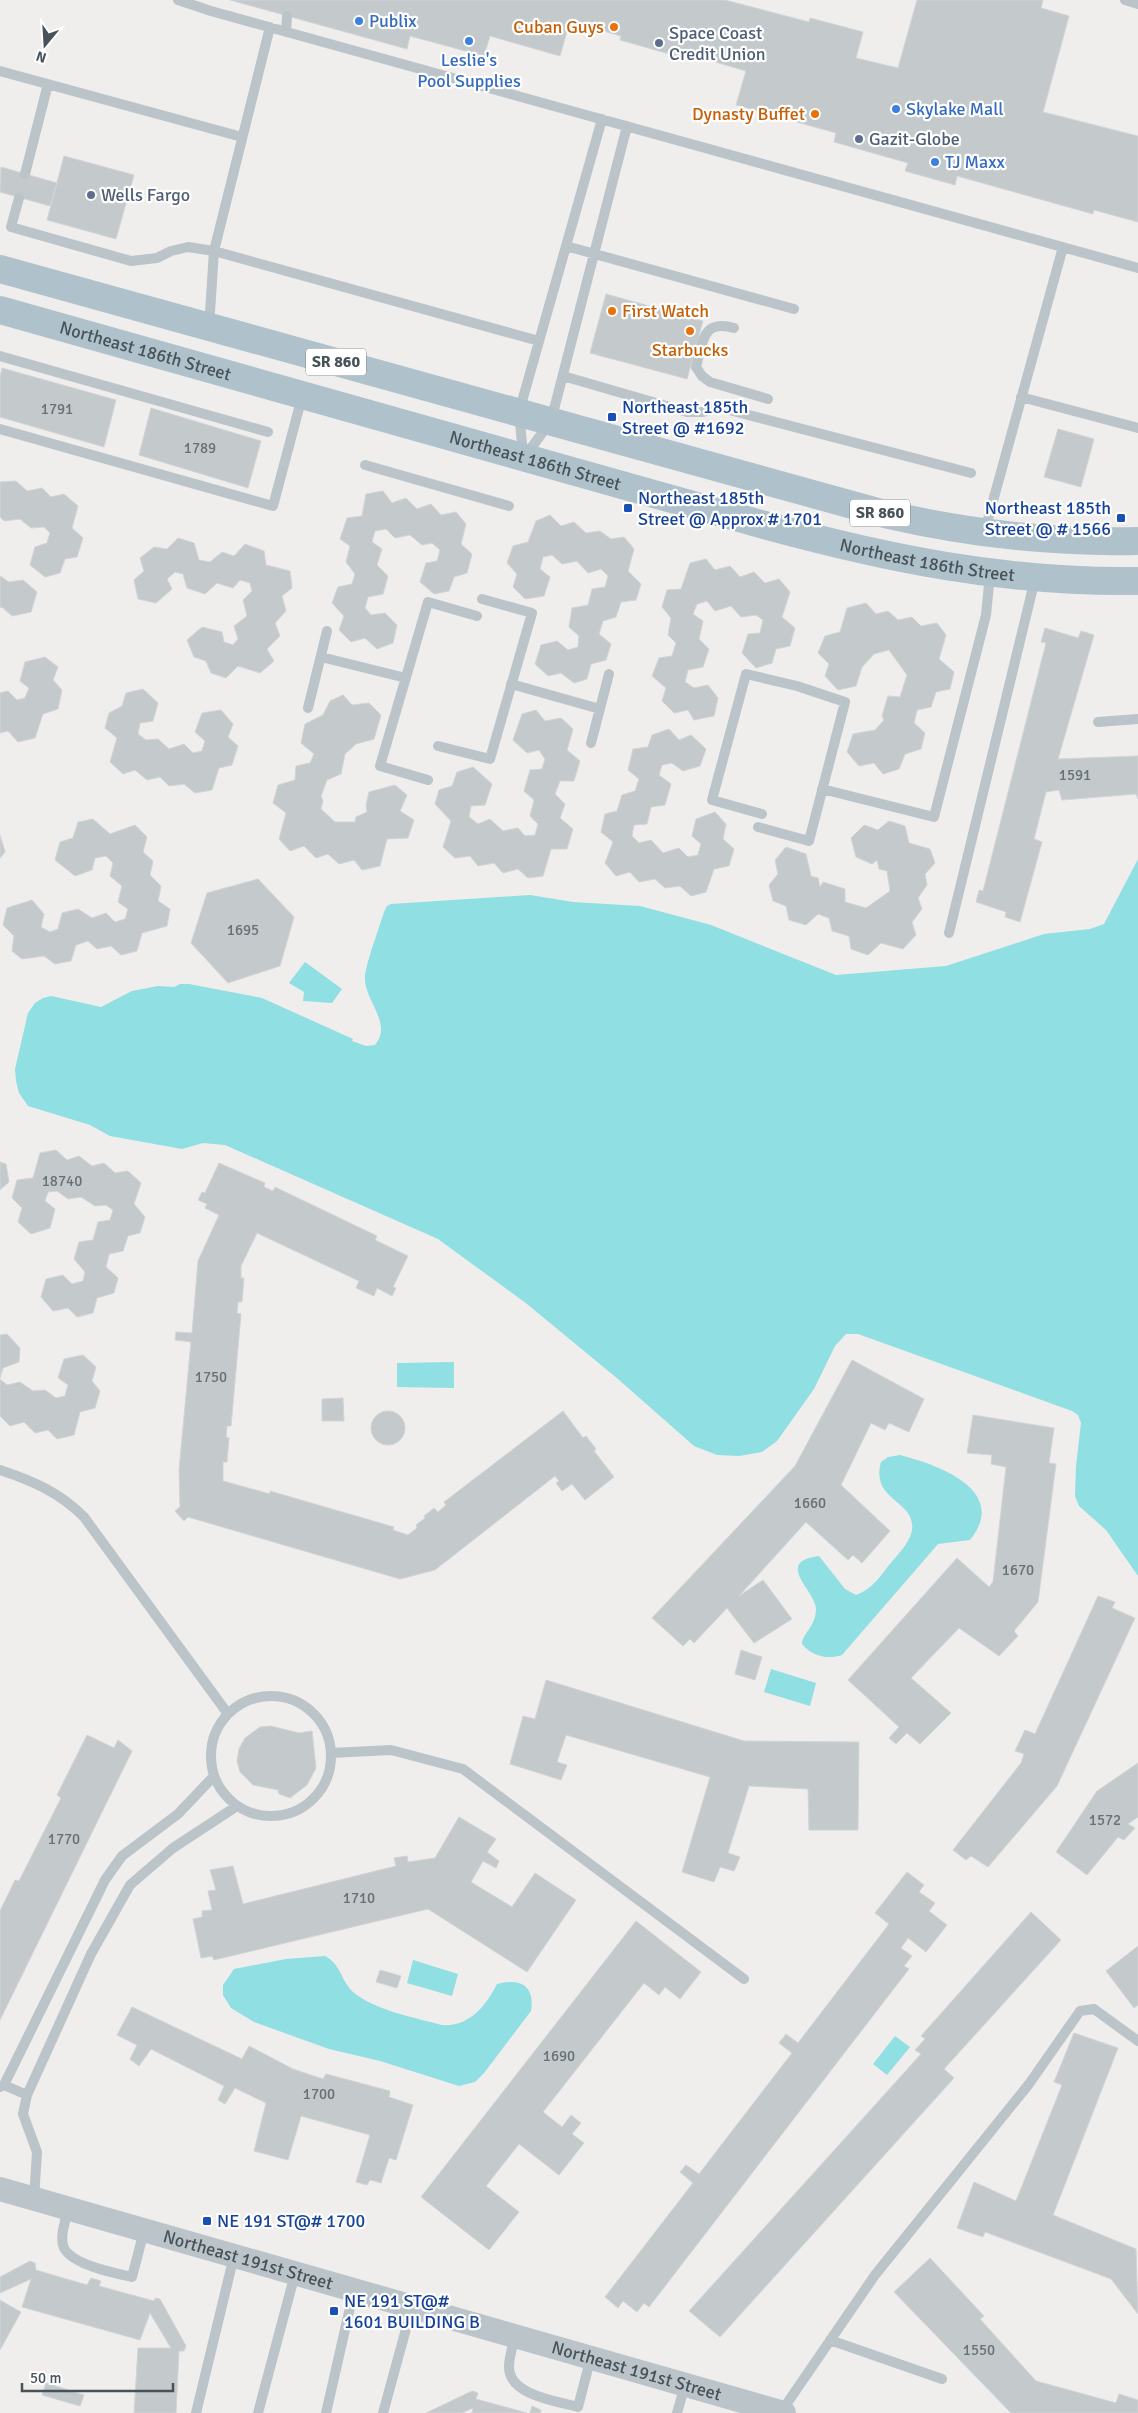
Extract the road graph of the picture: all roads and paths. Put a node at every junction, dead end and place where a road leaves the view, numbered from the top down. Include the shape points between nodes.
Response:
1 (178, 0) edge
2 (215, 0) edge
3 (1125, 0) edge
4 (1138, 4) edge
5 (211, 11) junction
6 (288, 16) dead end
7 (270, 28) junction
8 (286, 32) junction
9 (2, 74) edge
10 (48, 84) junction
11 (602, 119) junction
12 (627, 126) junction
13 (242, 137) junction
14 (25, 174) dead end
15 (19, 198) dead end
16 (566, 246) junction
17 (1063, 247) junction
18 (214, 251) junction
19 (594, 254) junction
20 (1138, 268) edge
21 (0, 269) edge
22 (794, 309) dead end
23 (0, 310) edge
24 (209, 328) junction
25 (734, 328) dead end
26 (539, 341) junction
27 (0, 356) edge
28 (563, 376) junction
29 (302, 396) junction
30 (1021, 397) junction
31 (768, 399) dead end
32 (519, 412) junction
33 (551, 421) junction
34 (1138, 428) edge
35 (0, 429) edge
36 (268, 432) dead end
37 (524, 458) junction
38 (364, 465) dead end
39 (971, 473) dead end
40 (509, 506) dead end
41 (985, 532) junction
42 (1066, 540) junction
43 (1138, 541) edge
44 (927, 564) junction
45 (990, 574) junction
46 (1035, 579) junction
47 (1138, 581) edge
48 (482, 598) dead end
49 (477, 616) dead end
50 (327, 631) dead end
51 (321, 657) junction
52 (609, 674) dead end
53 (406, 678) junction
54 (512, 684) junction
55 (308, 708) dead end
56 (600, 709) junction
57 (1138, 718) edge
58 (1098, 722) dead end
59 (591, 743) dead end
60 (438, 746) dead end
61 (428, 780) dead end
62 (822, 789) junction
63 (762, 814) dead end
64 (758, 826) dead end
65 (949, 934) dead end
66 (0, 1470) edge
67 (228, 1714) junction
68 (331, 1753) junction
69 (214, 1776) junction
70 (237, 1806) junction
71 (744, 1978) dead end
72 (1138, 2042) edge
73 (2, 2086) edge
74 (27, 2095) junction
75 (0, 2189) edge
76 (34, 2199) junction
77 (68, 2209) junction
78 (144, 2230) junction
79 (234, 2256) junction
80 (295, 2274) junction
81 (354, 2290) junction
82 (412, 2307) junction
83 (515, 2336) junction
84 (830, 2340) junction
85 (591, 2358) junction
86 (942, 2379) dead end
87 (685, 2384) junction
88 (742, 2407) edge
89 (783, 2412) edge
90 (196, 2413) edge
91 (258, 2413) edge
92 (326, 2413) edge
93 (383, 2413) edge
94 (677, 2413) edge

1 - 5 lane
2 - 5 lane
3 - 4 lane
5 - 7 lane
6 - 8 lane
7 - 8 lane
7 - 13 lane
8 - 11 lane
9 - 10 lane
10 - 13 lane
10 - 14 lane
11 - 12 lane
11 - 16 lane
12 - 17 lane
12 - 19 lane
13 - 18 lane
15 - 18 lane via 11,227 131,261 157,258 188,247
16 - 19 lane
16 - 26 lane
17 - 20 lane
17 - 30 lane
18 - 24 lane
18 - 26 lane
19 - 22 lane
19 - 28 lane
21 - 24 main road, Northeast 186th Street / SR 860
23 - 29 main road, Northeast 186th Street / SR 860
24 - 32 main road, Northeast 186th Street / SR 860
25 - 31 lane via 720,324 711,328 706,334 696,367 710,382
26 - 32 lane
27 - 36 lane
28 - 33 lane
28 - 39 lane via 688,412 703,412 718,406
29 - 35 lane via 273,506
29 - 37 main road, Northeast 186th Street / SR 860
30 - 34 lane
30 - 41 lane
32 - 33 main road, Northeast 186th Street / SR 860
32 - 37 lane
33 - 37 lane
33 - 41 main road, Northeast 186th Street / SR 860 via 852,506 917,522
37 - 44 main road, Northeast 186th Street / SR 860 via 797,534
38 - 40 lane
41 - 42 main road, Northeast 186th Street / SR 860
41 - 44 main road via 968,550
42 - 43 main road, Northeast 186th Street / SR 860
42 - 45 main road via 1021,555
44 - 45 main road, Northeast 186th Street / SR 860
45 - 46 main road, Northeast 186th Street / SR 860
45 - 62 lane via 986,615 934,817
46 - 47 main road, Northeast 186th Street / SR 860
46 - 65 lane
48 - 54 lane via 532,613
49 - 53 lane via 428,602
50 - 51 lane
51 - 53 lane
51 - 55 lane
52 - 56 lane
53 - 61 lane via 380,766
54 - 56 lane
54 - 60 lane via 490,759
56 - 59 lane
57 - 58 lane
62 - 63 lane via 845,702 746,674 712,800
62 - 64 lane via 809,841
66 - 67 lane via 43,1486 66,1499 84,1517
67 - 68 lane via 252,1698 290,1699 309,1708 323,1724
67 - 69 lane via 213,1738 210,1757
68 - 70 lane via 332,1764 326,1784 313,1801 295,1812 275,1817 254,1814
68 - 71 lane via 391,1750 463,1770
69 - 70 lane via 223,1793
69 - 73 lane via 178,1814 122,1856 105,1880
70 - 74 lane via 173,1848 130,1885 91,1954
72 - 84 lane via 1094,2009 1080,2011 1029,2084 874,2275
73 - 74 lane
74 - 76 lane via 23,2114 37,2152
75 - 76 street, Northeast 191st Street
76 - 77 street, Northeast 191st Street
77 - 78 street, Northeast 191st Street
77 - 78 lane via 62,2236 64,2248 75,2259 102,2270 132,2278
78 - 79 street, Northeast 191st Street
79 - 80 street, Northeast 191st Street
79 - 90 lane
80 - 81 street, Northeast 191st Street
80 - 91 lane
81 - 82 street, Northeast 191st Street
81 - 92 lane
82 - 83 street, Northeast 191st Street
82 - 93 lane
83 - 85 street, Northeast 191st Street
83 - 85 lane via 509,2367 511,2377 521,2389 548,2399 578,2407
84 - 86 lane
84 - 89 lane
85 - 87 street, Northeast 191st Street
87 - 88 street, Northeast 191st Street
87 - 94 lane
88 - 89 street, Northeast 191st Street

